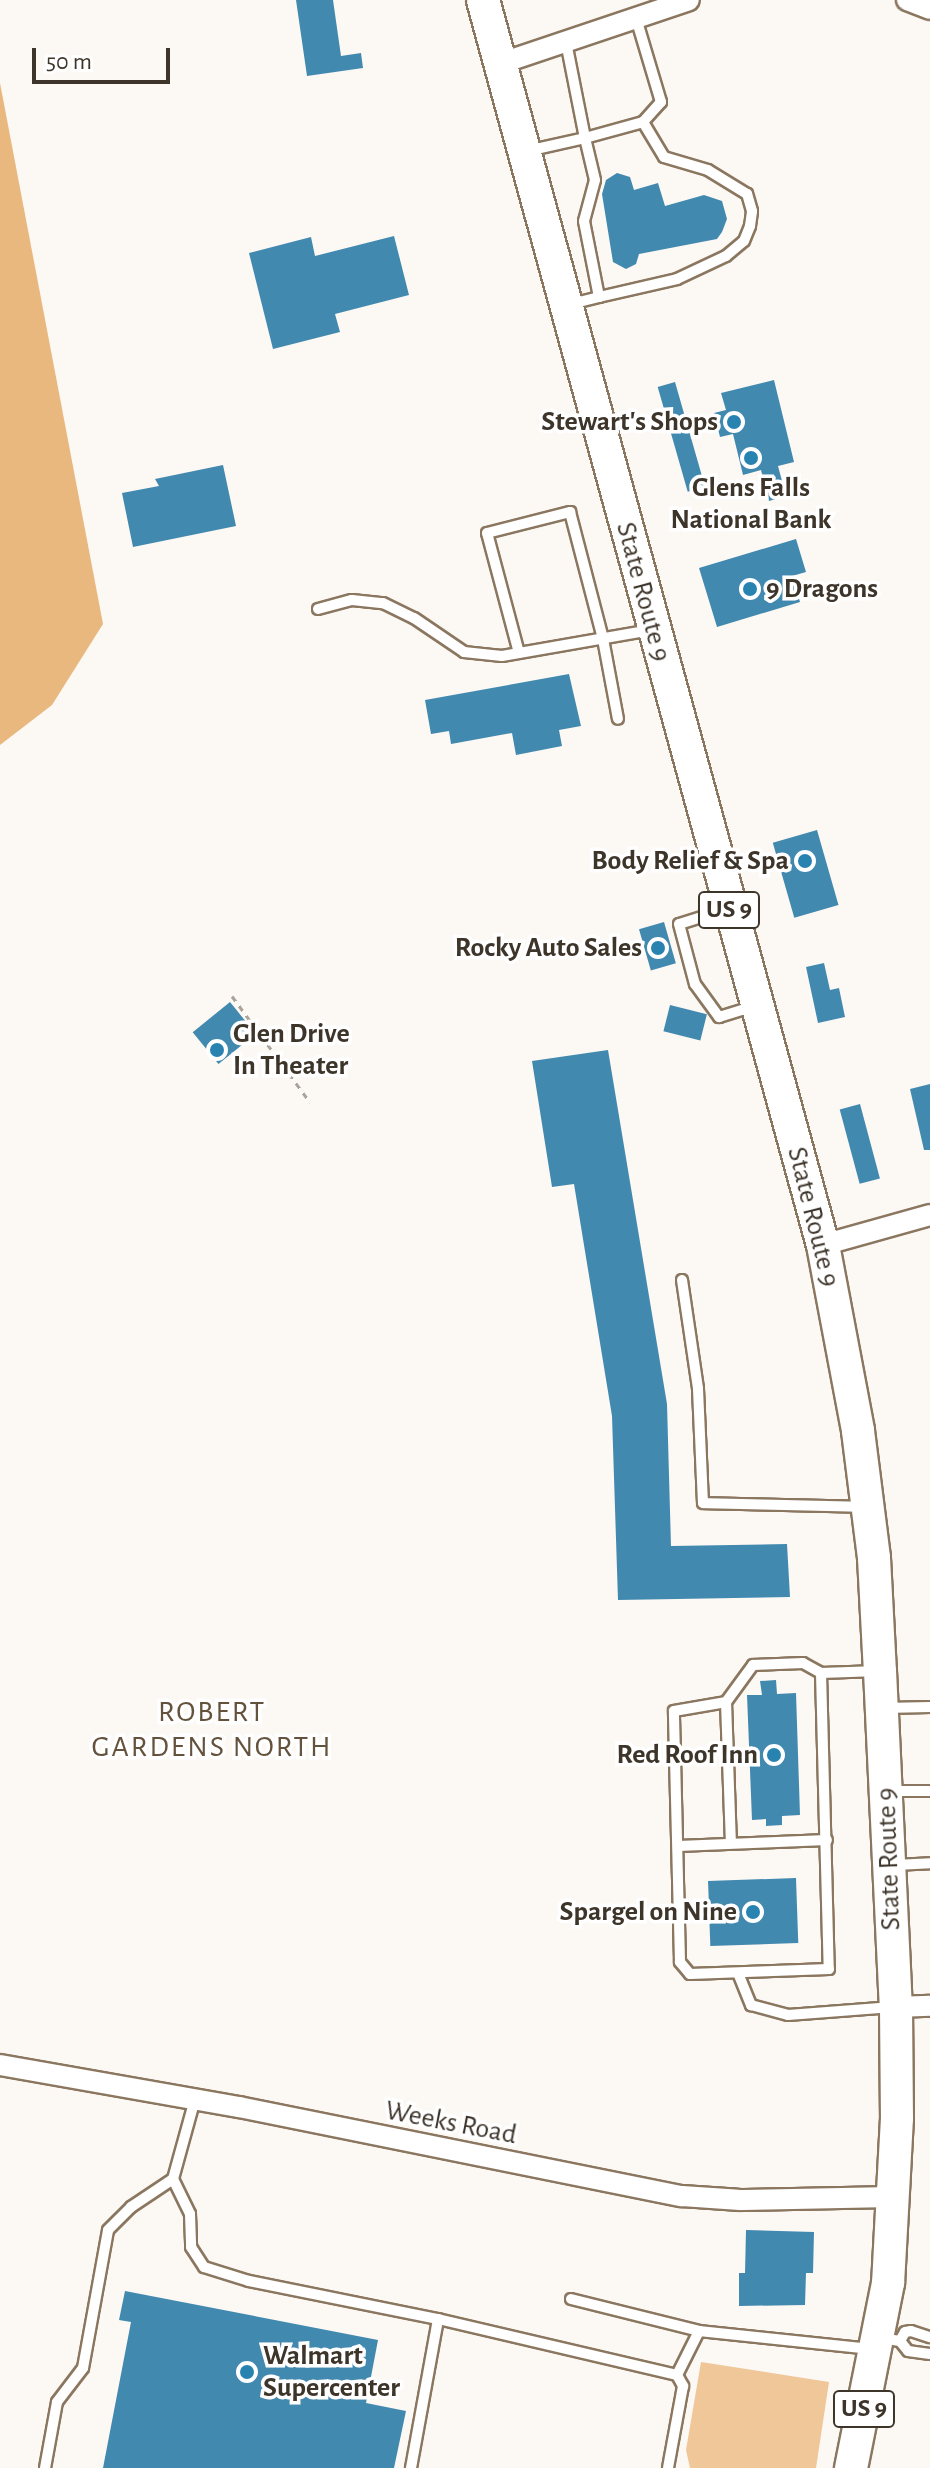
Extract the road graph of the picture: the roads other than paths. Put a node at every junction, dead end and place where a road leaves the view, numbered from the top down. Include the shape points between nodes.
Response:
1 (483, 0) edge
2 (689, 0) edge
3 (907, 0) edge
4 (930, 9) edge
5 (636, 18) junction
6 (566, 42) junction
7 (502, 63) junction
8 (643, 122) junction
9 (585, 138) junction
10 (526, 152) junction
11 (599, 297) junction
12 (567, 305) junction
13 (318, 609) dead end
14 (653, 629) junction
15 (603, 639) junction
16 (519, 653) junction
17 (618, 719) dead end
18 (729, 908) junction
19 (756, 1006) junction
20 (930, 1215) edge
21 (823, 1245) junction
22 (682, 1280) dead end
23 (867, 1507) junction
24 (880, 1671) junction
25 (821, 1673) junction
26 (726, 1702) junction
27 (930, 1707) edge
28 (882, 1708) junction
29 (887, 1791) junction
30 (930, 1791) edge
31 (827, 1840) junction
32 (731, 1843) junction
33 (678, 1846) junction
34 (930, 1863) edge
35 (889, 1865) junction
36 (738, 1973) junction
37 (930, 2006) edge
38 (896, 2007) junction
39 (0, 2065) edge
40 (195, 2099) junction
41 (173, 2179) junction
42 (894, 2197) junction
43 (571, 2299) dead end
44 (438, 2319) junction
45 (699, 2331) junction
46 (930, 2337) edge
47 (885, 2343) junction
48 (930, 2354) edge
49 (677, 2375) junction
50 (45, 2468) edge
51 (411, 2468) edge
52 (668, 2468) edge
53 (851, 2468) edge

1 - 7 main road, State Route 9 / US 9
2 - 5 street
3 - 4 street
5 - 6 street
5 - 8 lane via 661,102
6 - 7 street
6 - 9 lane
7 - 10 main road, State Route 9 / US 9
8 - 9 lane
8 - 11 lane via 664,157 708,170 747,194 750,226 744,241 714,262 677,279
9 - 10 lane
9 - 11 lane via 595,180 584,221
10 - 12 main road, State Route 9 / US 9
11 - 12 lane
12 - 14 main road, State Route 9 / US 9
13 - 16 lane via 352,600 383,603 464,652
14 - 15 lane
14 - 18 main road, State Route 9 / US 9
15 - 16 lane
15 - 16 lane via 570,512 487,533
15 - 17 lane
18 - 19 main road, State Route 9 / US 9
18 - 19 lane via 679,924 695,984 719,1017
19 - 21 main road, State Route 9 / US 9
20 - 21 street
21 - 23 main road, State Route 9 / US 9
22 - 23 lane via 698,1389 703,1503
23 - 24 main road, State Route 9 / US 9
24 - 25 lane
24 - 28 main road, State Route 9 / US 9
25 - 26 lane via 803,1663 753,1665
25 - 31 lane
26 - 32 lane
26 - 33 lane via 674,1711
27 - 28 lane
28 - 29 main road, State Route 9 / US 9
29 - 30 lane
29 - 35 main road, State Route 9 / US 9
31 - 32 lane
31 - 36 lane via 829,1969
32 - 33 lane
33 - 36 lane via 680,1962 690,1974
34 - 35 lane
35 - 38 main road, State Route 9 / US 9
36 - 38 lane via 751,2005 788,2015
37 - 38 street
38 - 42 main road, State Route 9 / US 9
39 - 40 street, Weeks Road
40 - 41 lane
40 - 42 street, Weeks Road via 682,2196
41 - 44 lane via 190,2214 191,2247 204,2267
41 - 50 lane via 108,2230 83,2368 57,2402
42 - 47 main road, State Route 9 / US 9
43 - 45 lane
44 - 49 lane
44 - 51 lane
45 - 47 lane
45 - 49 lane
46 - 47 lane via 905,2332
47 - 48 lane
47 - 53 main road, State Route 9 / US 9
49 - 52 lane via 683,2386

